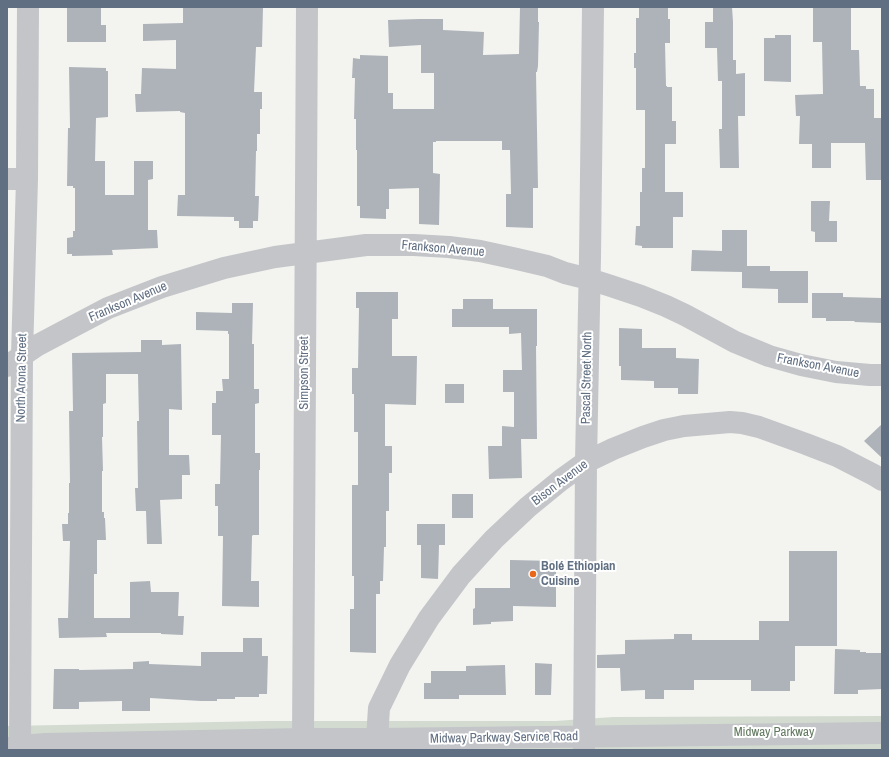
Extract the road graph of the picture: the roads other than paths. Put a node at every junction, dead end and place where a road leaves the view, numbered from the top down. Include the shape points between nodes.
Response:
1 (28, 7) edge
2 (307, 7) edge
3 (593, 7) edge
4 (17, 179) edge
5 (306, 253) junction
6 (589, 279) junction
7 (14, 360) edge
8 (882, 375) edge
9 (586, 462) junction
10 (882, 480) edge
11 (882, 734) edge
12 (303, 739) junction
13 (377, 739) junction
14 (584, 744) edge
15 (15, 748) edge

1 - 4 street, North Arona Street
2 - 5 street, Simpson Street
3 - 6 street, Pascal Street North
4 - 7 street, North Arona Street
5 - 6 street, Frankson Avenue via 366,246 449,247 517,259
5 - 7 street, Frankson Avenue via 224,268 162,287 108,308
5 - 12 street, Simpson Street
6 - 8 street, Frankson Avenue via 666,306 735,342 769,356 836,372
6 - 9 street, Pascal Street North
7 - 15 street, North Arona Street
9 - 10 street, Bison Avenue via 643,436 664,430 730,422 759,427 806,444 837,456
9 - 13 street, Bison Avenue via 528,507 494,539 428,618 400,665 379,708
9 - 14 street, Pascal Street North
11 - 14 street, Midway Parkway Service Road
12 - 13 street, Midway Parkway Service Road
12 - 15 street, Midway Parkway Service Road via 46,744
13 - 14 street, Midway Parkway Service Road

